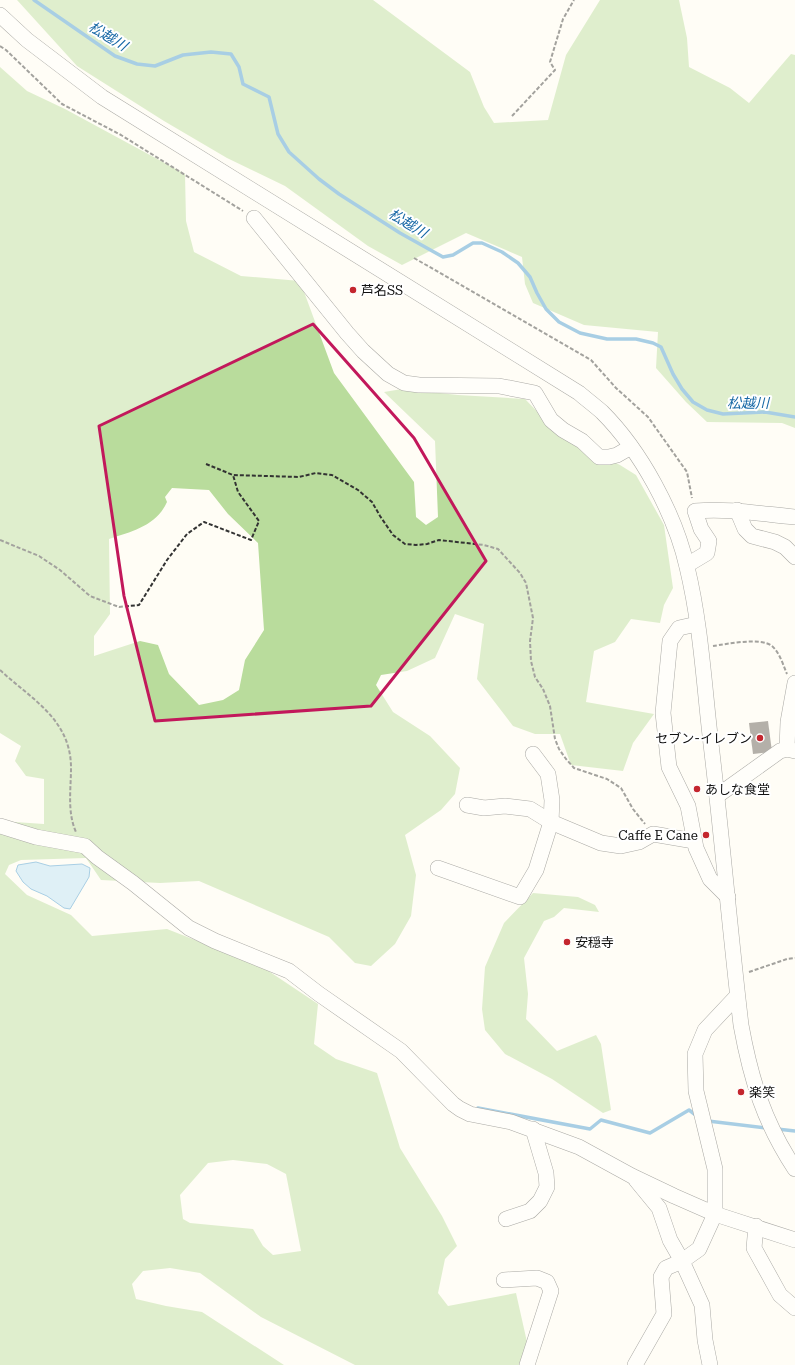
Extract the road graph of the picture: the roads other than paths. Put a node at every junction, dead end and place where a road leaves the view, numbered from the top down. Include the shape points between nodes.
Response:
1 (0, 15) edge
2 (254, 218) road end
3 (630, 447) junction
4 (738, 510) junction
5 (795, 517) edge
6 (795, 557) edge
7 (687, 566) junction
8 (697, 624) junction
9 (794, 685) edge
10 (791, 750) edge
11 (533, 754) dead end
12 (717, 796) junction
13 (467, 805) dead end
14 (551, 822) junction
15 (0, 826) edge
16 (694, 841) junction
17 (438, 868) dead end
18 (728, 897) junction
19 (737, 996) junction
20 (533, 1129) junction
21 (795, 1169) edge
22 (632, 1176) junction
23 (715, 1214) junction
24 (506, 1219) dead end
25 (756, 1226) junction
26 (795, 1240) edge
27 (682, 1261) junction
28 (504, 1280) dead end
29 (795, 1308) edge
30 (527, 1365) edge
31 (636, 1365) edge
32 (710, 1365) edge

1 - 3 street via 27,40 102,97 579,393 602,413
2 - 3 street via 347,333 388,374 404,383 419,385 499,386 535,393 551,420 582,441 599,457 617,455
3 - 7 street via 650,475 664,502
4 - 5 street
4 - 6 street via 745,529 752,536 775,542
4 - 7 street via 695,511 709,541 707,553
7 - 8 street
8 - 12 street
8 - 16 street via 679,628 670,641 663,713 669,767 688,806
9 - 10 street via 788,722
10 - 12 street via 780,751
11 - 14 street via 548,774 552,800
12 - 18 street
13 - 14 street via 530,809
14 - 16 street via 601,843 621,846 639,842 653,834
14 - 17 street via 536,870 520,897
15 - 20 street via 36,837 85,846 189,928 289,971 401,1051 460,1109 470,1114
16 - 18 street via 710,879
18 - 19 street
19 - 21 street via 746,1056 757,1093 768,1122
19 - 23 street via 705,1030 695,1054 696,1091 715,1169
20 - 22 street via 579,1147
20 - 24 street via 546,1173 547,1187 540,1201 530,1211
22 - 23 street
22 - 27 street via 659,1208 670,1240
23 - 25 street
23 - 27 street via 699,1249
25 - 26 street
25 - 29 street via 754,1248 780,1295
27 - 31 street via 666,1268 661,1277 664,1314
27 - 32 street via 702,1305
28 - 30 street via 537,1278 547,1282 551,1291

